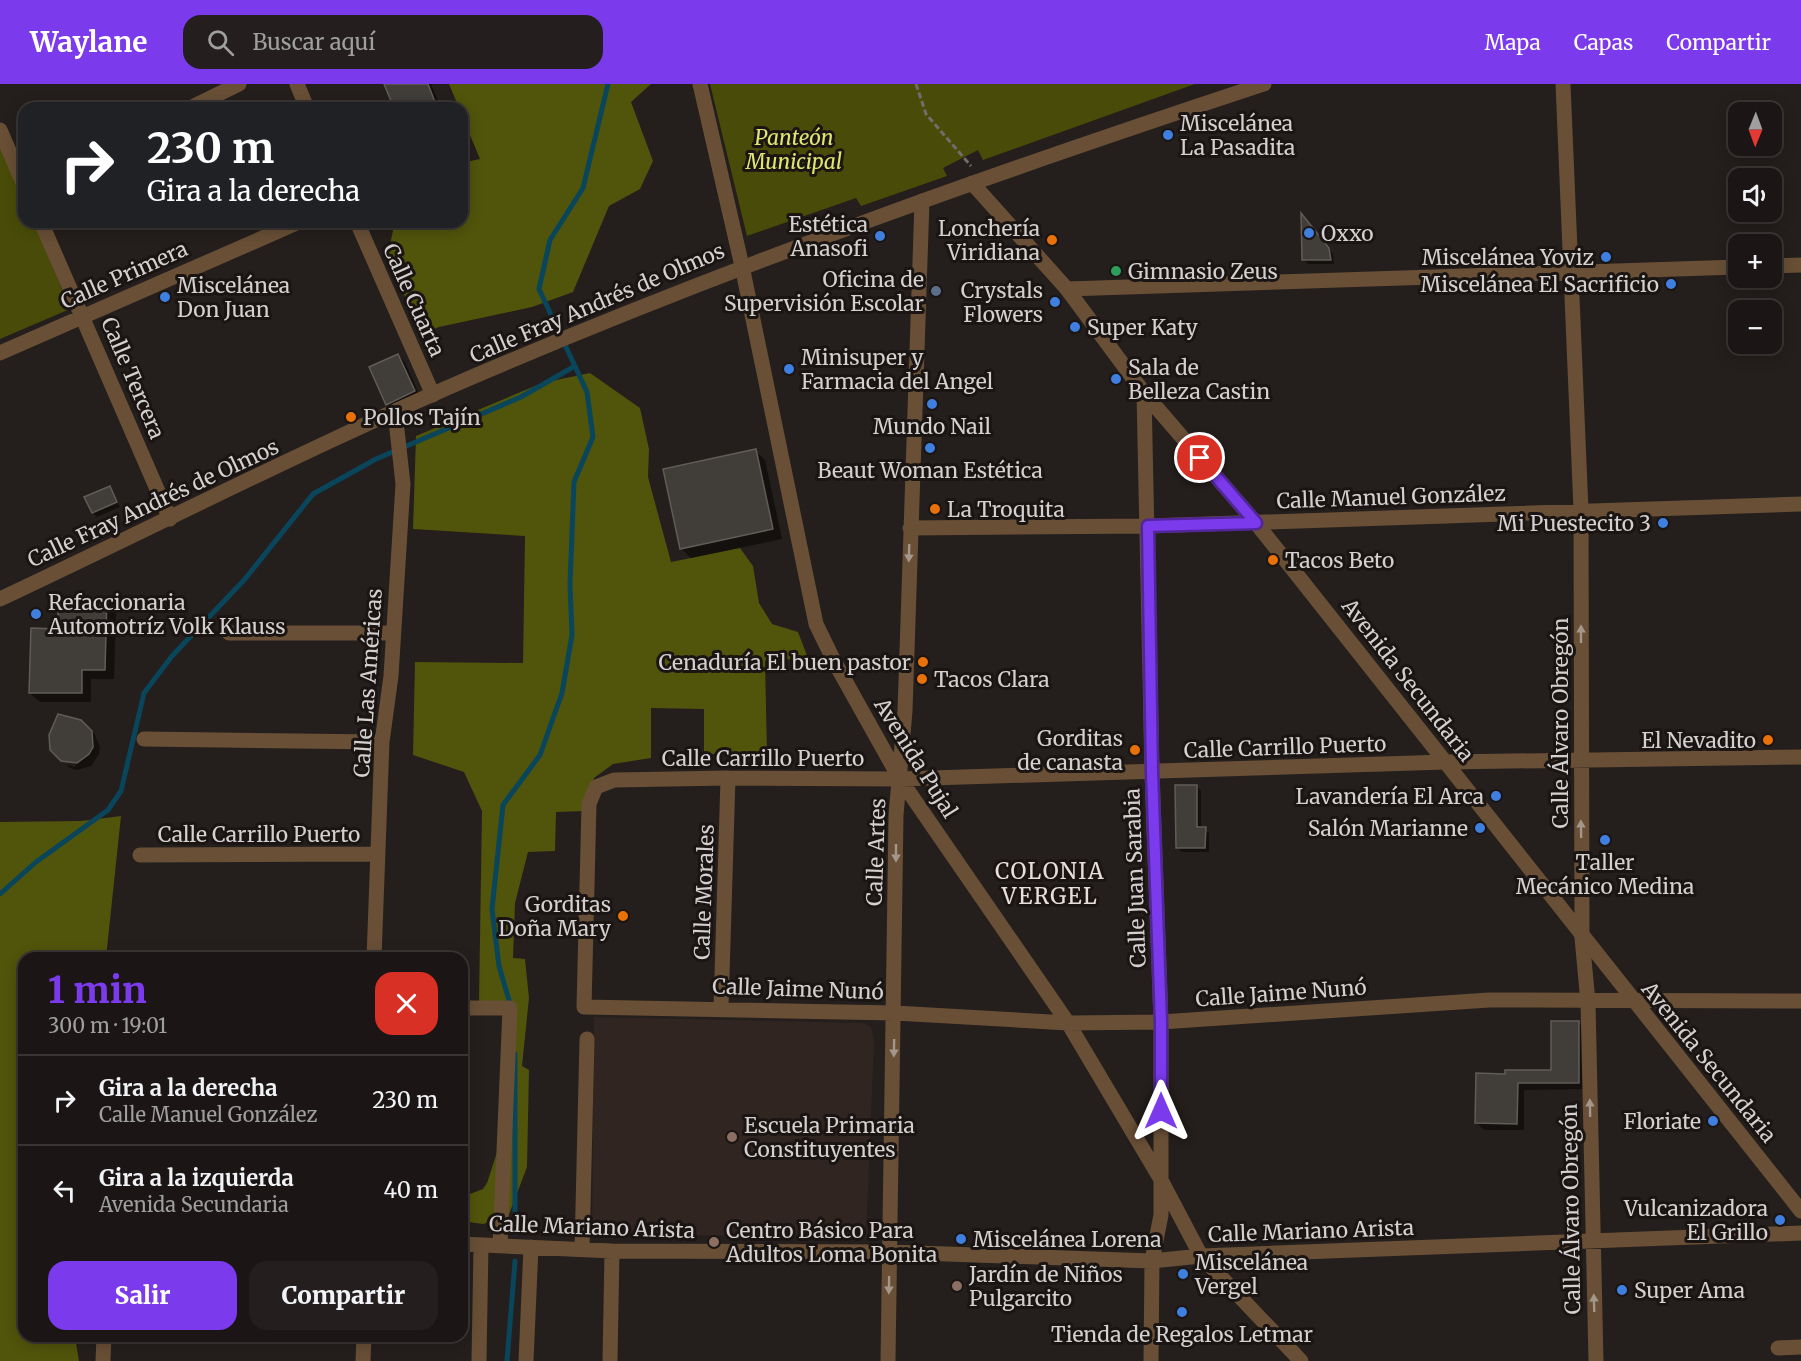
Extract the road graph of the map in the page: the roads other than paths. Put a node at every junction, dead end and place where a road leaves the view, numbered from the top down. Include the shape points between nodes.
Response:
1 (239, 84) edge
2 (297, 84) edge
3 (700, 84) edge
4 (1264, 84) edge
5 (1563, 84) edge
6 (202, 102) edge
7 (304, 102) edge
8 (0, 130) edge
9 (18, 171) edge
10 (977, 181) junction
11 (922, 201) junction
12 (44, 228) edge
13 (285, 228) edge
14 (360, 228) edge
15 (1801, 265) edge
16 (742, 266) junction
17 (1782, 266) edge
18 (1728, 267) edge
19 (1573, 273) junction
20 (1067, 289) junction
21 (83, 315) junction
22 (0, 353) edge
23 (1144, 393) junction
24 (433, 395) junction
25 (395, 411) junction
26 (1801, 504) edge
27 (1581, 510) junction
28 (170, 519) junction
29 (1256, 523) junction
30 (1148, 526) junction
31 (910, 528) junction
32 (0, 599) edge
33 (229, 633) dead end
34 (393, 633) junction
35 (144, 740) dead end
36 (382, 742) junction
37 (1801, 758) edge
38 (1581, 761) junction
39 (1446, 762) junction
40 (1152, 772) junction
41 (728, 777) junction
42 (900, 779) junction
43 (378, 854) junction
44 (140, 855) dead end
45 (1582, 938) junction
46 (374, 952) edge
47 (1632, 999) junction
48 (1801, 1001) edge
49 (1588, 1002) junction
50 (584, 1007) joint
51 (468, 1008) edge
52 (721, 1008) junction
53 (895, 1013) junction
54 (1161, 1022) junction
55 (1068, 1023) junction
56 (587, 1040) dead end
57 (1160, 1178) junction
58 (1801, 1211) edge
59 (1801, 1233) edge
60 (1592, 1240) junction
61 (468, 1244) edge
62 (481, 1245) junction
63 (500, 1246) junction
64 (531, 1247) junction
65 (582, 1249) junction
66 (612, 1251) junction
67 (889, 1252) junction
68 (1201, 1256) junction
69 (1152, 1261) junction
70 (104, 1342) edge
71 (364, 1342) edge
72 (1801, 1347) edge
73 (1778, 1348) dead end
74 (103, 1361) edge
75 (363, 1361) edge
76 (479, 1361) edge
77 (526, 1361) edge
78 (610, 1361) edge
79 (888, 1361) edge
80 (1151, 1361) edge
81 (1301, 1361) edge
82 (1596, 1361) edge

1 - 6 street
2 - 7 street
3 - 16 street, Avenida Pujal
4 - 10 street, Calle Fray Andrés de Olmos
5 - 19 street, Calle Álvaro Obregón
8 - 9 street
10 - 11 street, Calle Fray Andrés de Olmos
10 - 20 street, Avenida Secundaria
11 - 16 street, Calle Fray Andrés de Olmos
11 - 31 street, Calle Artes
12 - 21 street, Calle Tercera
13 - 21 street, Calle Primera
14 - 24 street, Calle Cuarta
15 - 17 street
16 - 24 street, Calle Fray Andrés de Olmos
16 - 42 street, Avenida Pujal via 816,624
18 - 19 street
19 - 20 street
19 - 27 street, Calle Álvaro Obregón
20 - 23 street, Avenida Secundaria
21 - 22 street, Calle Primera
21 - 28 street, Calle Tercera
23 - 29 street, Avenida Secundaria
23 - 30 street, Calle Juan Sarabia
24 - 25 street, Calle Fray Andrés de Olmos
25 - 28 street, Calle Fray Andrés de Olmos
25 - 34 street, Calle Las Américas via 403,483
26 - 27 street, Calle Manuel González
27 - 29 street, Calle Manuel González
38 -> 27 street, Calle Álvaro Obregón
28 - 32 street, Calle Fray Andrés de Olmos
29 - 30 street, Calle Manuel González
29 - 39 street, Avenida Secundaria
30 - 31 street, Calle Manuel González
30 - 40 street, Calle Juan Sarabia
31 -> 42 street, Calle Artes
33 - 34 street
34 - 36 street, Calle Las Américas
35 - 36 street
36 - 43 street, Calle Las Américas
37 - 38 street, Calle Carrillo Puerto
38 - 39 street, Calle Carrillo Puerto
45 -> 38 street, Calle Álvaro Obregón
39 - 40 street, Calle Carrillo Puerto
39 - 45 street, Avenida Secundaria
40 - 42 street, Calle Carrillo Puerto
40 - 54 street, Calle Juan Sarabia
41 - 42 street, Calle Carrillo Puerto
41 - 50 street, Calle Carrillo Puerto via 614,780 596,787 589,804
41 - 52 street, Calle Morales
42 -> 53 street, Calle Artes via 896,815
42 - 55 street, Avenida Pujal
43 - 44 street, Calle Carrillo Puerto
43 - 46 street, Calle Las Américas
45 - 47 street, Avenida Secundaria
45 - 49 street, Calle Álvaro Obregón
47 - 48 street, Calle Jaime Nunó
47 - 49 street, Calle Jaime Nunó
47 - 58 street, Avenida Secundaria
49 - 54 street, Calle Jaime Nunó via 1489,1000
60 -> 49 street, Calle Álvaro Obregón
50 - 52 street, Calle Jaime Nunó
51 - 63 street via 510,1008
52 - 53 street, Calle Jaime Nunó
53 - 55 street, Calle Jaime Nunó
53 -> 67 street, Calle Artes
54 - 55 street, Calle Jaime Nunó
54 - 57 street, Calle Juan Sarabia
55 - 57 street, Avenida Pujal
56 - 65 street
57 - 68 street, Avenida Pujal
57 - 69 street, Calle Juan Sarabia via 1161,1215
59 - 60 street, Calle Mariano Arista
60 - 68 street, Calle Mariano Arista
82 -> 60 street, Calle Álvaro Obregón
61 - 62 street, Calle Mariano Arista
62 - 63 street, Calle Mariano Arista
62 - 76 street
63 - 64 street, Calle Mariano Arista
64 - 65 street, Calle Mariano Arista
64 - 77 street
65 - 66 street, Calle Mariano Arista
66 - 67 street, Calle Mariano Arista
66 - 78 street
67 - 69 street, Calle Mariano Arista
67 -> 79 street, Calle Artes
68 - 69 street, Calle Mariano Arista
68 - 81 street, Avenida Pujal
69 - 80 street, Calle Juan Sarabia
70 - 74 street
71 - 75 street
72 - 73 street

